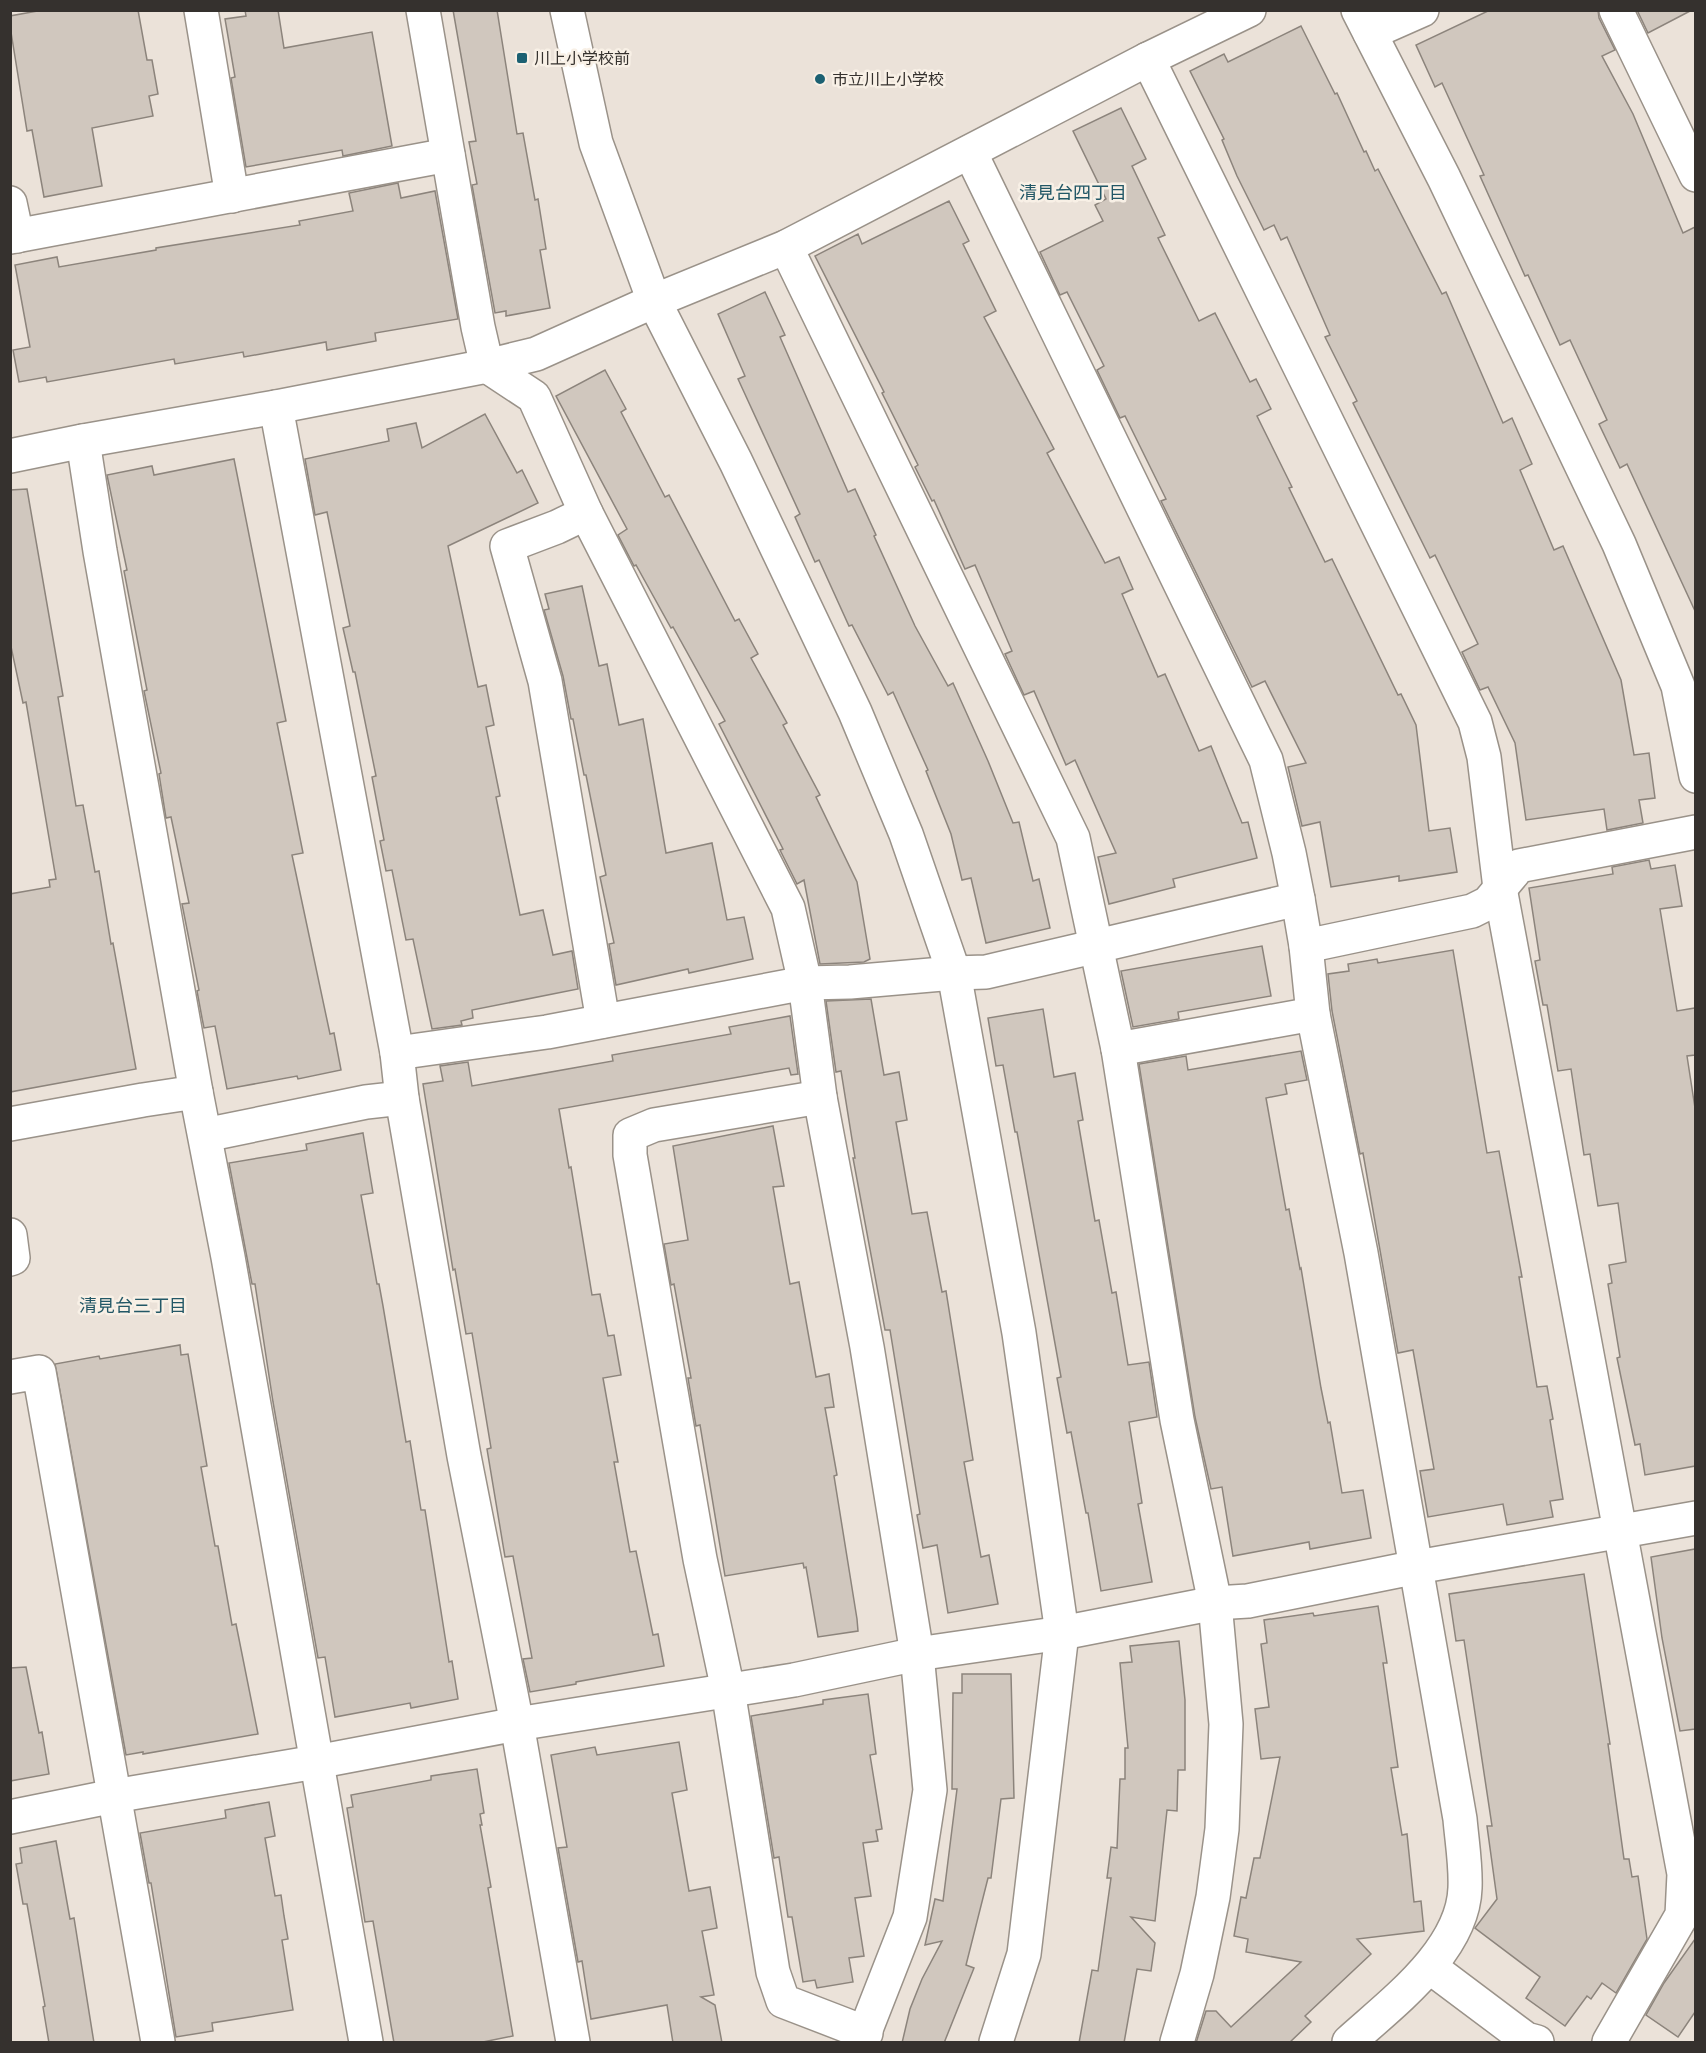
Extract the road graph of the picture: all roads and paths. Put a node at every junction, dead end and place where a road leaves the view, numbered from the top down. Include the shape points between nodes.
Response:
1 (201, 10) edge
2 (423, 10) edge
3 (567, 10) edge
4 (1249, 10) edge
5 (1422, 10) edge
6 (1616, 10) edge
7 (1364, 22) edge
8 (1148, 59) junction
9 (970, 152) junction
10 (448, 155) junction
11 (1695, 175) edge
12 (232, 196) junction
13 (10, 203) edge
14 (14, 236) edge
15 (786, 247) junction
16 (654, 301) junction
17 (487, 366) junction
18 (276, 407) junction
19 (83, 441) junction
20 (10, 456) edge
21 (586, 513) junction
22 (1695, 776) edge
23 (1695, 832) edge
24 (1500, 888) junction
25 (1298, 899) junction
26 (1095, 945) junction
27 (1306, 946) junction
28 (954, 972) junction
29 (805, 983) junction
30 (1313, 1014) junction
31 (603, 1021) junction
32 (1118, 1049) junction
33 (397, 1053) junction
34 (196, 1092) junction
35 (820, 1097) junction
36 (402, 1098) junction
37 (10, 1124) edge
38 (205, 1135) junction
39 (10, 1235) edge
40 (10, 1259) edge
41 (10, 1377) edge
42 (1695, 1518) edge
43 (1621, 1532) junction
44 (1417, 1567) junction
45 (1215, 1603) junction
46 (1062, 1633) junction
47 (917, 1654) junction
48 (728, 1690) junction
49 (518, 1724) junction
50 (316, 1762) junction
51 (114, 1796) junction
52 (10, 1817) edge
53 (1430, 1967) junction
54 (864, 2038) edge
55 (158, 2043) edge
56 (366, 2043) edge
57 (573, 2043) edge
58 (996, 2043) edge
59 (1177, 2043) edge
60 (1349, 2043) edge
61 (1537, 2043) edge
62 (1609, 2043) edge

1 - 12 street
2 - 10 street
3 - 16 street via 596,143
4 - 8 street
5 - 7 street
6 - 11 street
7 - 22 street via 1444,178 1619,544 1678,686
8 - 9 street
8 - 24 street via 1476,722
9 - 15 street
9 - 25 street via 1266,760
10 - 12 street
10 - 17 street
12 - 14 street
13 - 14 street
15 - 16 street
15 - 26 street via 1073,838
16 - 17 street via 536,354
16 - 28 street via 855,712 906,834
17 - 18 street
17 - 21 street via 534,396
18 - 19 street
18 - 33 street
19 - 20 street
19 - 34 street
21 - 29 street via 788,908
21 - 31 street via 507,546 545,681
23 - 24 street via 1519,866
24 - 27 street via 1488,903 1472,911
24 - 43 street
25 - 26 street
25 - 27 street
26 - 28 street via 986,972
26 - 32 street
27 - 30 street
28 - 29 street
28 - 46 street via 1019,1333
29 - 31 street
29 - 35 street
30 - 32 street
30 - 44 street
31 - 33 street
32 - 45 street via 1177,1420
33 - 36 street
34 - 37 street
34 - 38 street
35 - 47 street via 867,1347
35 - 48 street via 654,1125 630,1135 630,1155 698,1547
36 - 38 street
36 - 49 street via 464,1456
38 - 50 street
39 - 40 street
41 - 51 street via 39,1372
42 - 43 street
43 - 44 street
43 - 62 street via 1684,1874 1682,1915
44 - 45 street via 1248,1602
44 - 53 street via 1460,1819 1465,1890 1455,1931
45 - 46 street
45 - 59 street via 1226,1724 1222,1829 1214,1897
46 - 47 street
46 - 58 street via 1024,1954
47 - 48 street
47 - 54 street via 930,1790 910,1917
48 - 49 street
48 - 54 street via 773,1972 783,2001
49 - 50 street
49 - 57 street
50 - 51 street
50 - 56 street
51 - 52 street
51 - 55 street
53 - 60 street
53 - 61 street via 1526,2039

